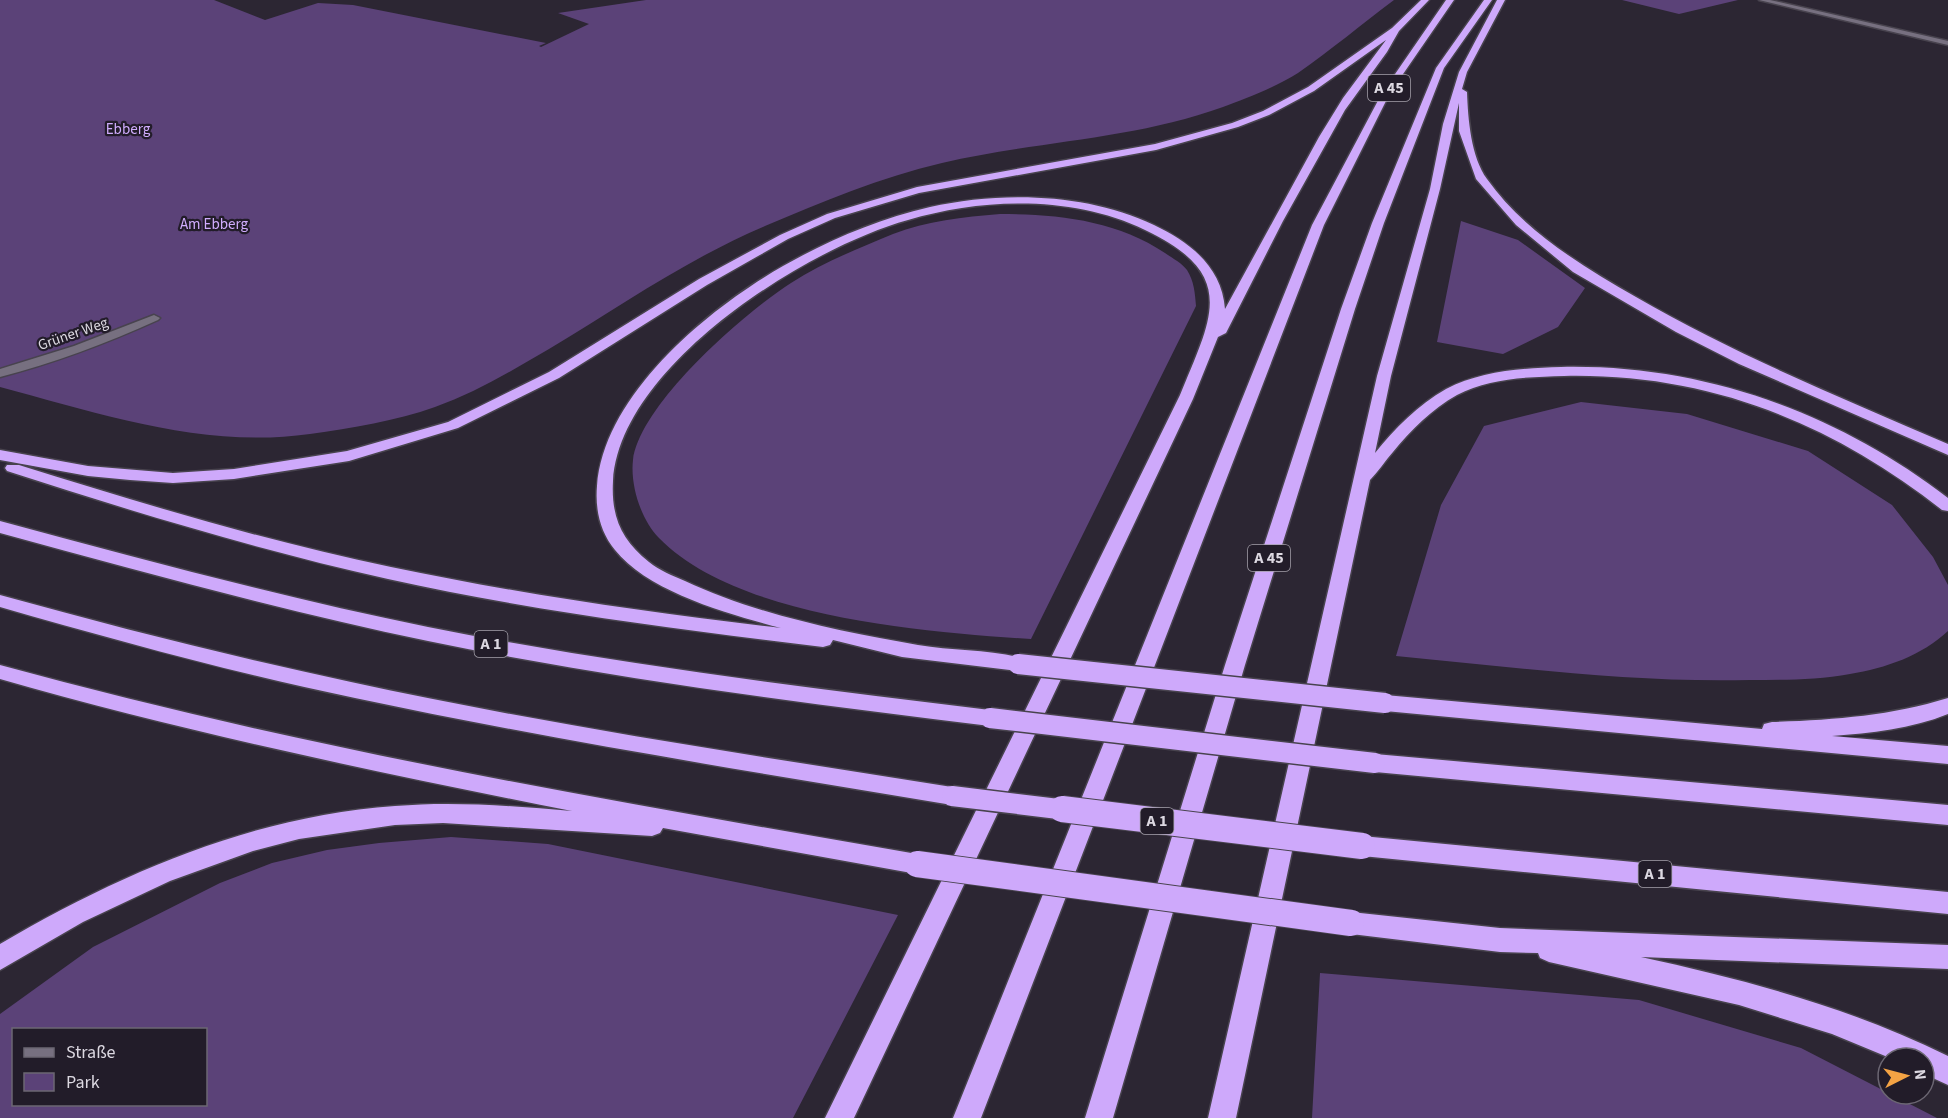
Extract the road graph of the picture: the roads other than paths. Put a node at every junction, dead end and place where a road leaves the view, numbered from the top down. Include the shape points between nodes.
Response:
1 (1425, 0) edge
2 (1450, 0) edge
3 (1488, 0) edge
4 (1501, 0) edge
5 (1762, 0) edge
6 (1395, 30) junction
7 (1948, 43) edge
8 (1463, 72) junction
9 (154, 318) dead end
10 (0, 373) edge
11 (1186, 399) junction
12 (1948, 450) edge
13 (0, 455) edge
14 (0, 463) edge
15 (1362, 480) junction
16 (1948, 506) edge
17 (0, 527) edge
18 (0, 601) edge
19 (914, 651) junction
20 (0, 672) edge
21 (1948, 706) edge
22 (1690, 732) junction
23 (1948, 755) edge
24 (1948, 815) edge
25 (715, 829) junction
26 (1948, 903) edge
27 (1500, 940) junction
28 (1948, 957) edge
29 (0, 958) edge
30 (1892, 1046) edge
31 (839, 1118) edge
32 (967, 1118) edge
33 (1099, 1118) edge
34 (1222, 1118) edge

1 - 6 highway
2 - 32 highway, A 45 via 1386,93 1318,225
3 - 33 highway, A 45 via 1440,68 1348,309 1235,665
4 - 8 highway
5 - 7 street
6 - 11 highway via 1387,47 1352,89 1316,150
6 - 13 highway via 1311,89 1235,125 1156,147 957,181 831,216 747,256 554,375 453,425 404,441 290,467 173,478 87,471
8 - 12 highway via 1464,131 1481,178 1500,203 1577,269 1681,329 1798,386
8 - 15 highway via 1436,189 1384,376
9 - 10 street, Grüner Weg via 107,340
11 - 19 highway via 1218,310 1205,267 1179,243 1147,225 1090,208 1033,202 949,206 866,230 768,280 665,366 635,402 614,438 607,462 603,487 605,515 619,544 646,569 687,591 740,611
11 - 31 highway
14 - 19 highway via 225,532 389,573 578,608
15 - 16 highway via 1412,420 1453,392 1509,374 1601,370 1672,379 1778,409 1855,442 1894,465
15 - 34 highway
17 - 24 highway, A 1, bridge via 171,574 351,617 536,653 771,691 1376,763
18 - 26 highway, A 1, bridge via 110,633 298,679 492,719 952,796 1362,846
19 - 22 highway, bridge
20 - 25 highway via 454,779
21 - 22 highway via 1905,718 1806,729
22 - 23 highway
25 - 27 highway, bridge via 917,864
25 - 29 highway via 444,813 327,823 215,852 144,881 73,914
27 - 28 highway
27 - 30 highway via 1802,1009

